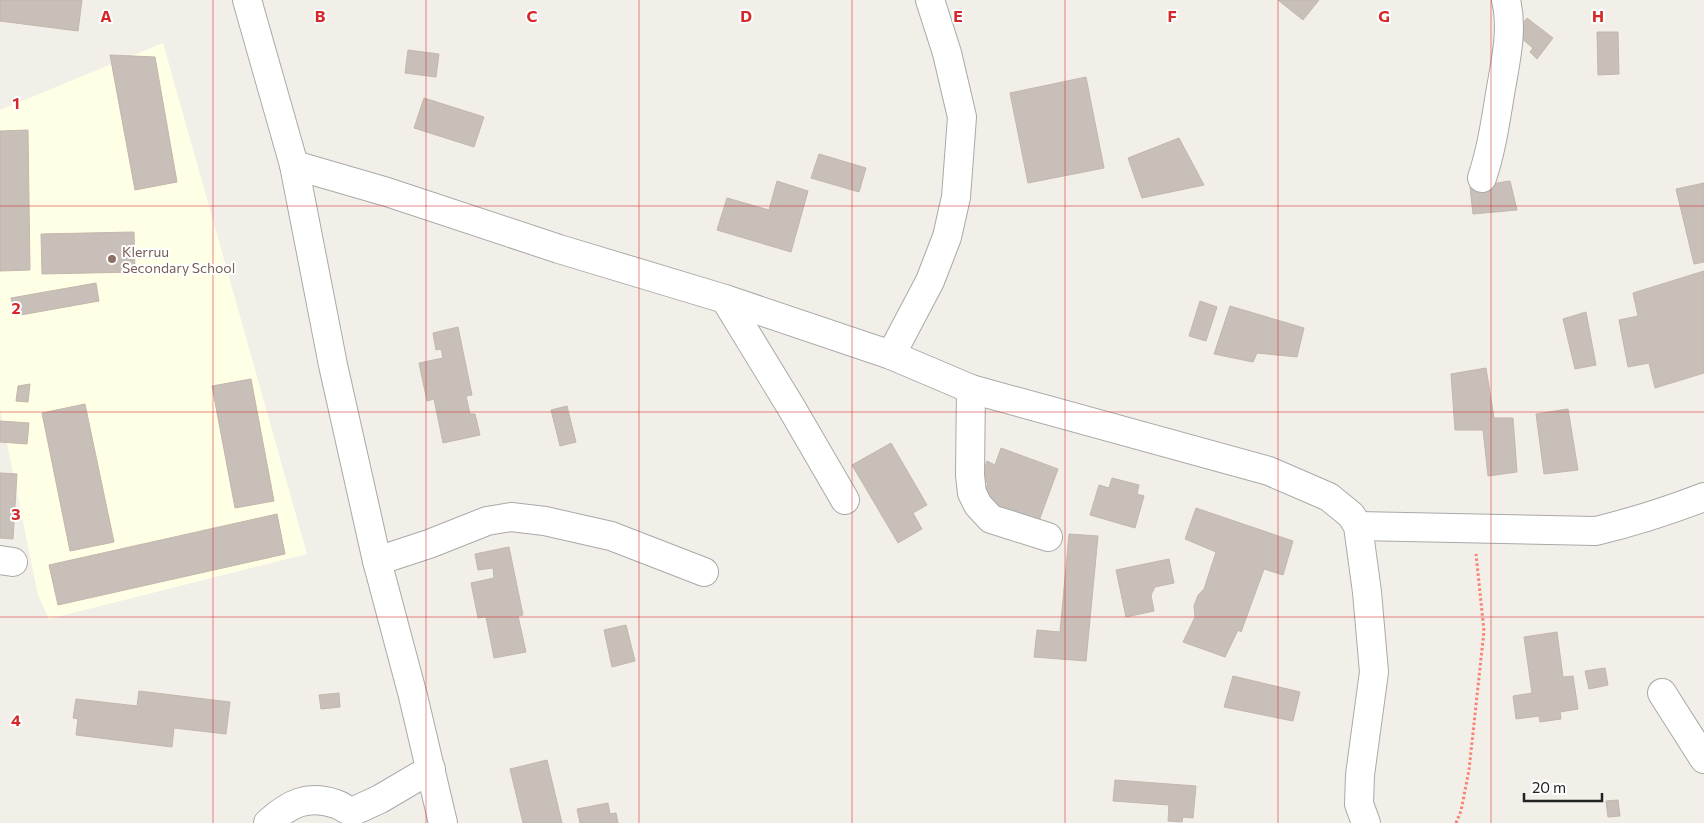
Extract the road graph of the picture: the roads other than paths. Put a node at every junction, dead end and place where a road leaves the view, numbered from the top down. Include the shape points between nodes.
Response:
1 (247, 0) edge
2 (930, 0) edge
3 (1506, 0) edge
4 (294, 165) junction
5 (1482, 178) dead end
6 (725, 299) junction
7 (892, 355) junction
8 (971, 389) junction
9 (1704, 497) edge
10 (845, 500) dead end
11 (1358, 526) junction
12 (1048, 537) dead end
13 (377, 561) junction
14 (704, 572) dead end
15 (1662, 693) dead end
16 (1704, 759) edge
17 (430, 769) junction
18 (268, 823) edge
19 (443, 823) edge
20 (1366, 823) edge

1 - 4 street
2 - 7 street via 947,53 962,118 956,198 947,237 930,281
3 - 5 street via 1508,46 1495,127
4 - 6 street
4 - 13 street via 333,365
6 - 7 street
6 - 10 street
7 - 8 street
8 - 11 street via 1269,472 1329,497 1351,515
8 - 12 street via 970,475 972,493 978,505 991,519
9 - 11 street via 1630,523 1596,531
11 - 20 street via 1374,672 1360,775 1359,804
13 - 14 street via 487,521 511,517 611,536
13 - 17 street
15 - 16 street
17 - 18 street via 351,812 334,803 309,800 284,809
17 - 19 street

